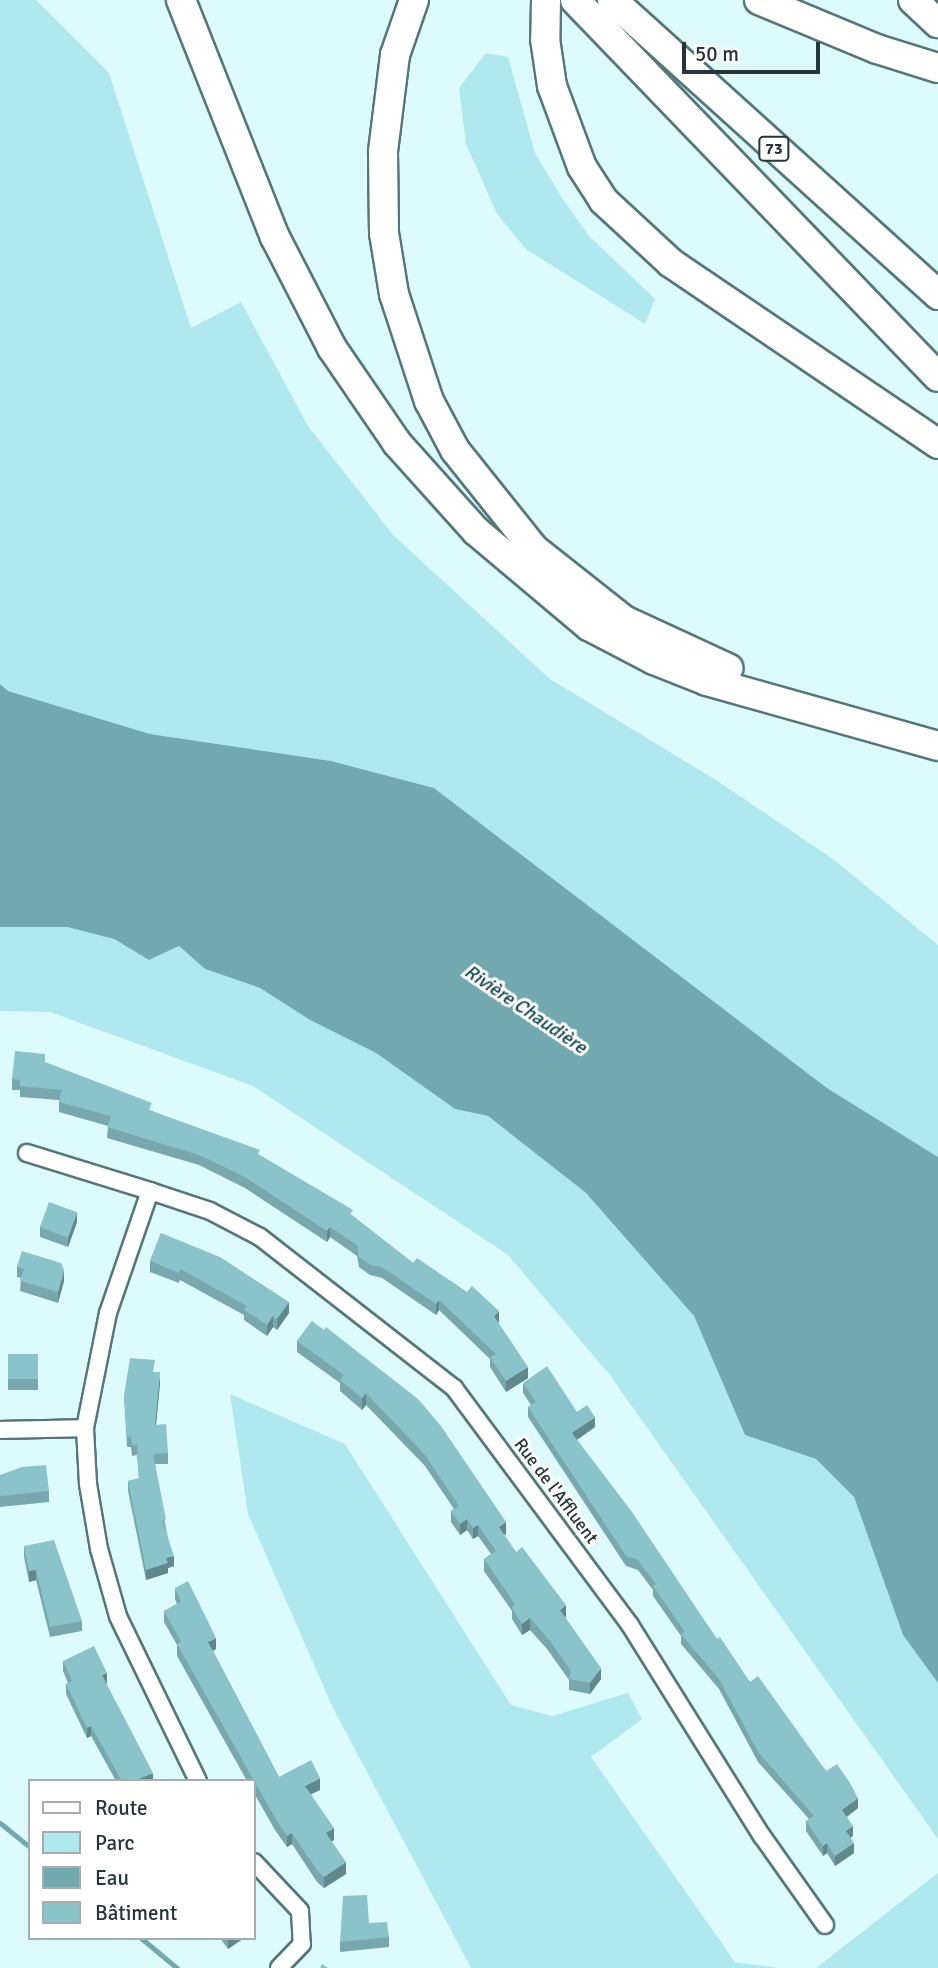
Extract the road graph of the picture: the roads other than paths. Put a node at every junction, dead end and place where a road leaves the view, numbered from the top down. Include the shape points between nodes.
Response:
1 (181, 0) edge
2 (414, 0) edge
3 (546, 0) edge
4 (575, 0) edge
5 (612, 0) edge
6 (759, 0) edge
7 (913, 0) edge
8 (938, 23) edge
9 (938, 68) edge
10 (938, 295) edge
11 (938, 377) edge
12 (938, 444) edge
13 (938, 738) edge
14 (938, 746) edge
15 (27, 1153) dead end
16 (150, 1191) junction
17 (85, 1428) junction
18 (0, 1430) edge
19 (197, 1779) edge
20 (256, 1864) edge
21 (825, 1925) dead end
22 (279, 1968) edge

1 - 14 highway via 275,237 332,348 397,443 476,531 578,618 654,660 707,681
2 - 13 highway via 392,79 383,152 384,233 410,354 429,401 463,460 534,549 624,620 704,659
3 - 12 highway via 545,39 552,86 582,167 604,201 671,263
4 - 11 highway
5 - 10 highway, 73
6 - 9 highway
7 - 8 highway
15 - 16 street, Rue de l'Affluent
16 - 17 street via 108,1313
16 - 21 street, Rue de l'Affluent via 210,1211 260,1237 454,1388 631,1625 762,1836
17 - 18 street
17 - 19 street via 99,1549 118,1616
20 - 22 street via 300,1911 302,1944

